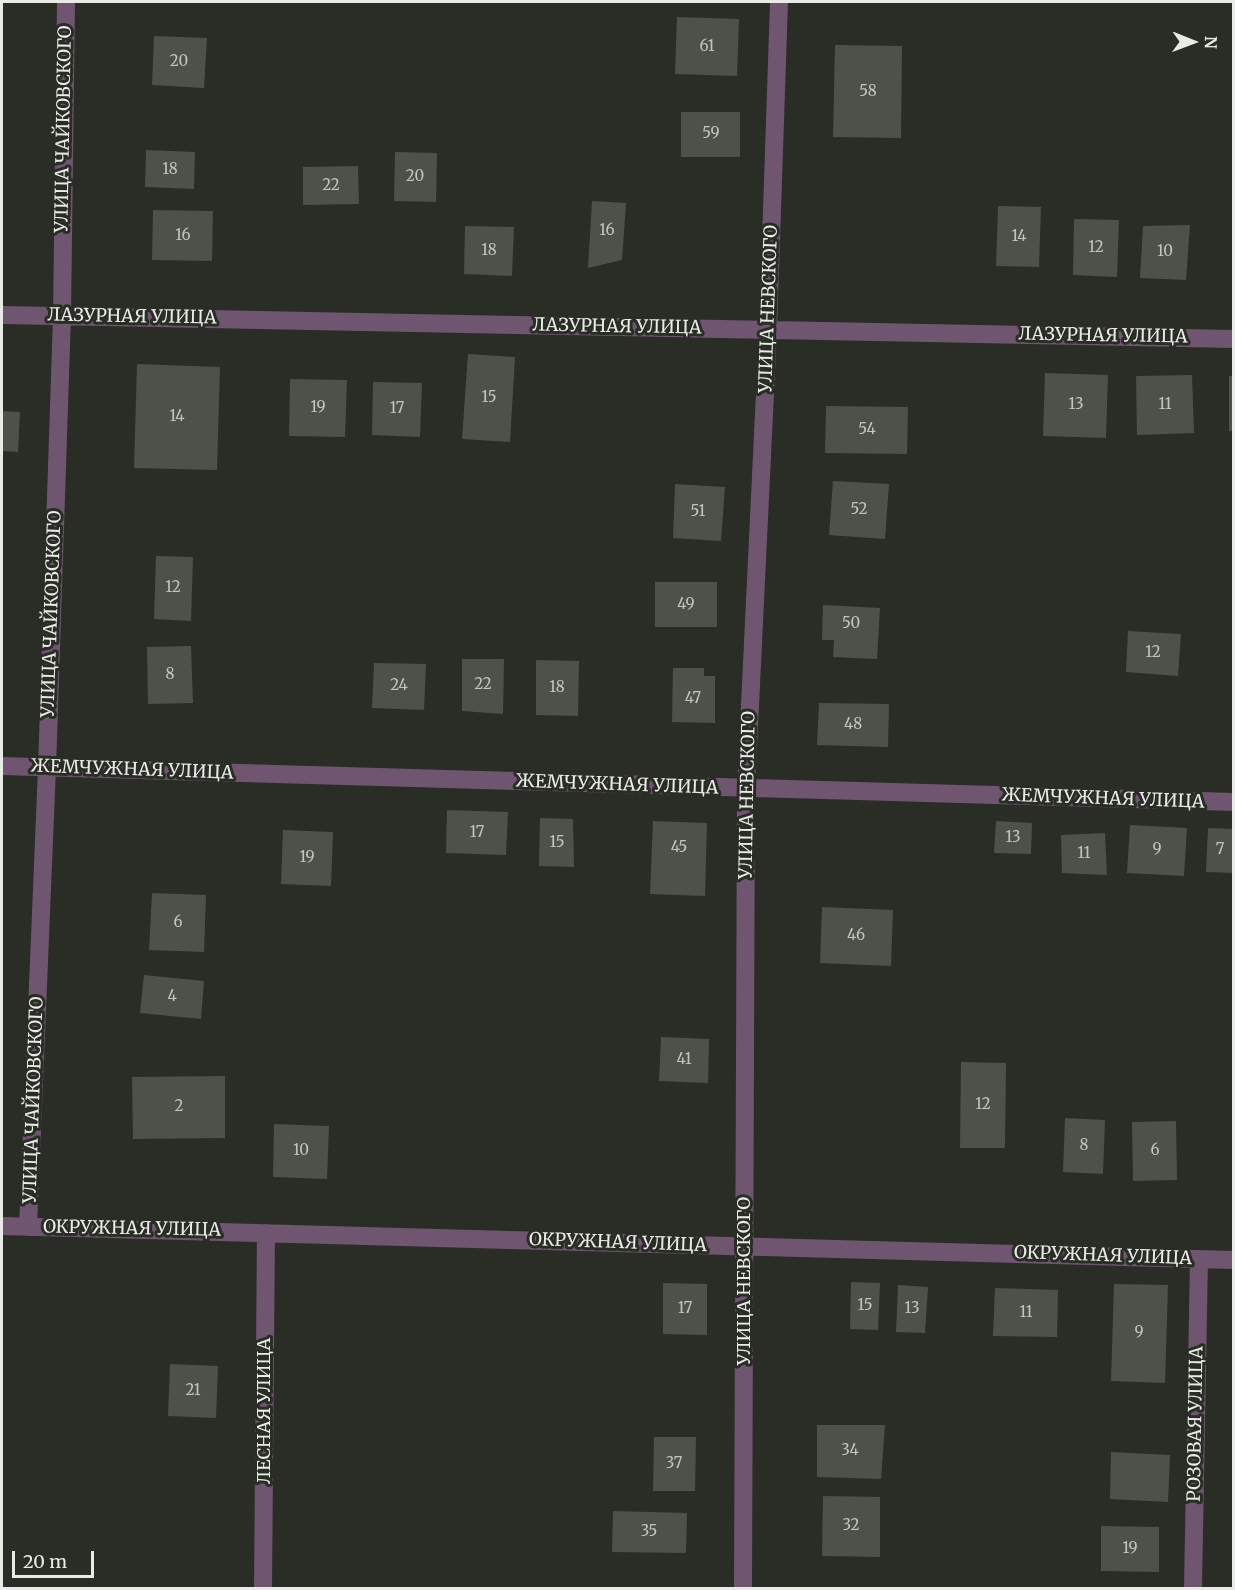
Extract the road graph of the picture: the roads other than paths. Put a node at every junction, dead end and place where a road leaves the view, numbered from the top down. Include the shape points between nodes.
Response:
1 (66, 2) edge
2 (779, 2) edge
3 (2, 315) edge
4 (62, 316) junction
5 (768, 330) junction
6 (1233, 339) edge
7 (2, 766) edge
8 (47, 768) junction
9 (746, 789) junction
10 (1233, 802) edge
11 (2, 1226) edge
12 (28, 1227) junction
13 (266, 1233) junction
14 (745, 1246) junction
15 (1199, 1259) junction
16 (1233, 1260) edge
17 (263, 1588) edge
18 (743, 1588) edge
19 (1193, 1588) edge

1 - 4 street, УЛИЦА ЧАЙКОВСКОГО
2 - 5 street, УЛИЦА НЕВСКОГО
3 - 4 street, ЛАЗУРНАЯ УЛИЦА
4 - 5 street, ЛАЗУРНАЯ УЛИЦА
4 - 8 street, УЛИЦА ЧАЙКОВСКОГО
5 - 6 street, ЛАЗУРНАЯ УЛИЦА
5 - 9 street, УЛИЦА НЕВСКОГО
7 - 8 street, ЖЕМЧУЖНАЯ УЛИЦА
8 - 9 street, ЖЕМЧУЖНАЯ УЛИЦА
8 - 12 street, УЛИЦА ЧАЙКОВСКОГО
9 - 10 street, ЖЕМЧУЖНАЯ УЛИЦА
9 - 14 street, УЛИЦА НЕВСКОГО
11 - 12 street, ОКРУЖНАЯ УЛИЦА
12 - 13 street, ОКРУЖНАЯ УЛИЦА
13 - 14 street, ОКРУЖНАЯ УЛИЦА
13 - 17 street, ЛЕСНАЯ УЛИЦА
14 - 15 street, ОКРУЖНАЯ УЛИЦА
14 - 18 street, УЛИЦА НЕВСКОГО
15 - 16 street, ОКРУЖНАЯ УЛИЦА
15 - 19 street, РОЗОВАЯ УЛИЦА

